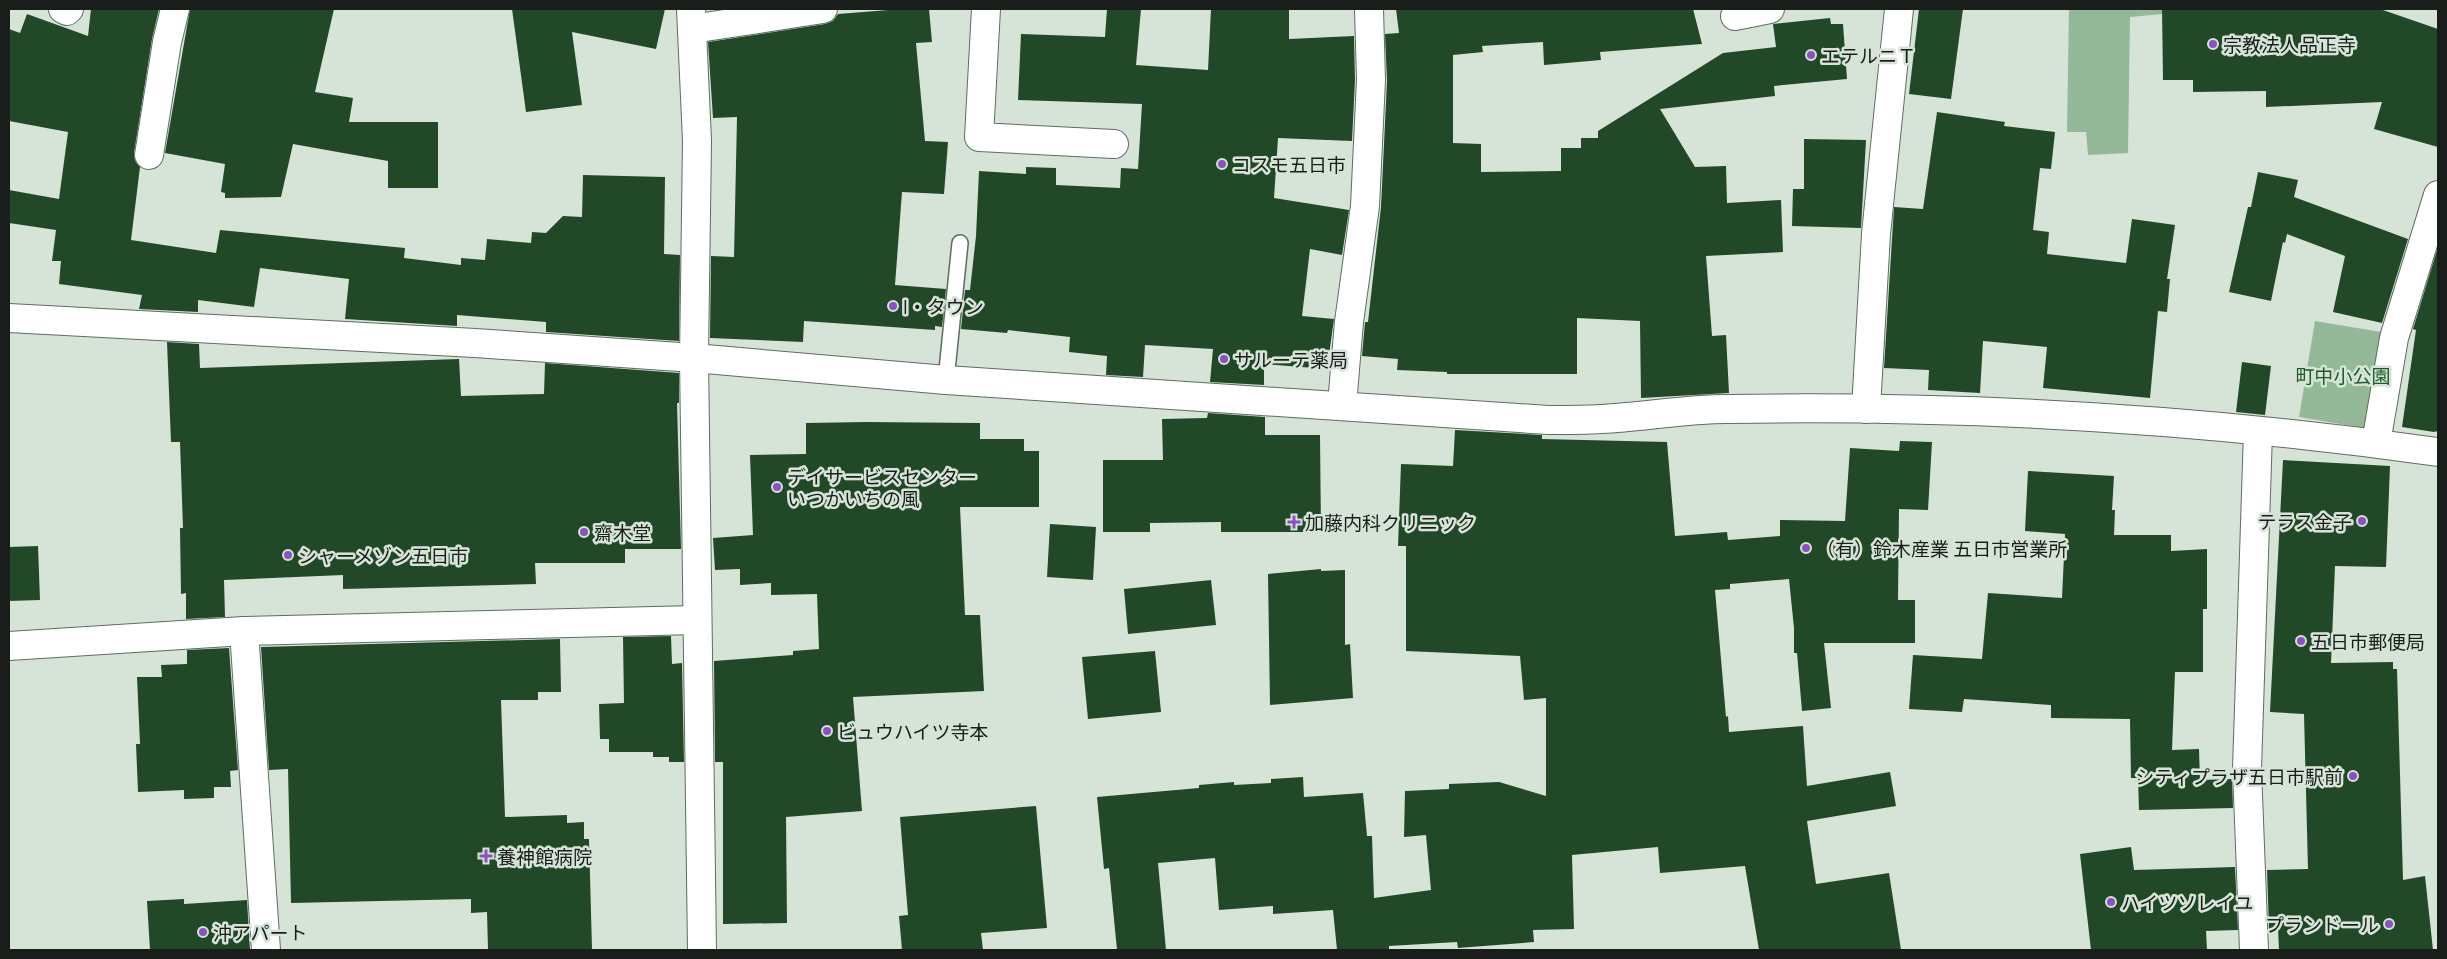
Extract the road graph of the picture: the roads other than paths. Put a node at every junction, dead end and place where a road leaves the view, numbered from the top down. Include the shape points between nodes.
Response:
1 (63, 9) edge
2 (69, 9) edge
3 (175, 9) edge
4 (823, 9) edge
5 (986, 9) edge
6 (1369, 9) edge
7 (1770, 9) edge
8 (1899, 9) edge
9 (1736, 16) dead end
10 (692, 19) edge
11 (1114, 144) dead end
12 (149, 155) dead end
13 (2438, 195) edge
14 (960, 244) dead end
15 (9, 318) edge
16 (694, 358) junction
17 (946, 380) junction
18 (1342, 406) junction
19 (1866, 409) junction
20 (2258, 432) junction
21 (2376, 443) junction
22 (2438, 452) edge
23 (696, 620) junction
24 (244, 631) junction
25 (9, 646) edge
26 (266, 950) edge
27 (702, 950) edge
28 (2254, 950) edge

1 - 2 street
3 - 12 street
4 - 10 street
5 - 11 street via 979,137
6 - 18 street via 1371,80 1366,206 1349,322
7 - 9 street
8 - 19 street via 1876,234
10 - 16 street via 697,141
13 - 21 street via 2394,338
14 - 17 lane
15 - 16 street
16 - 17 street
16 - 23 street
17 - 18 street
18 - 19 street via 1548,420 1724,409
19 - 20 street via 2086,417
20 - 21 street
20 - 28 street via 2247,769
21 - 22 street
23 - 24 street
23 - 27 street
24 - 25 street
24 - 26 street

